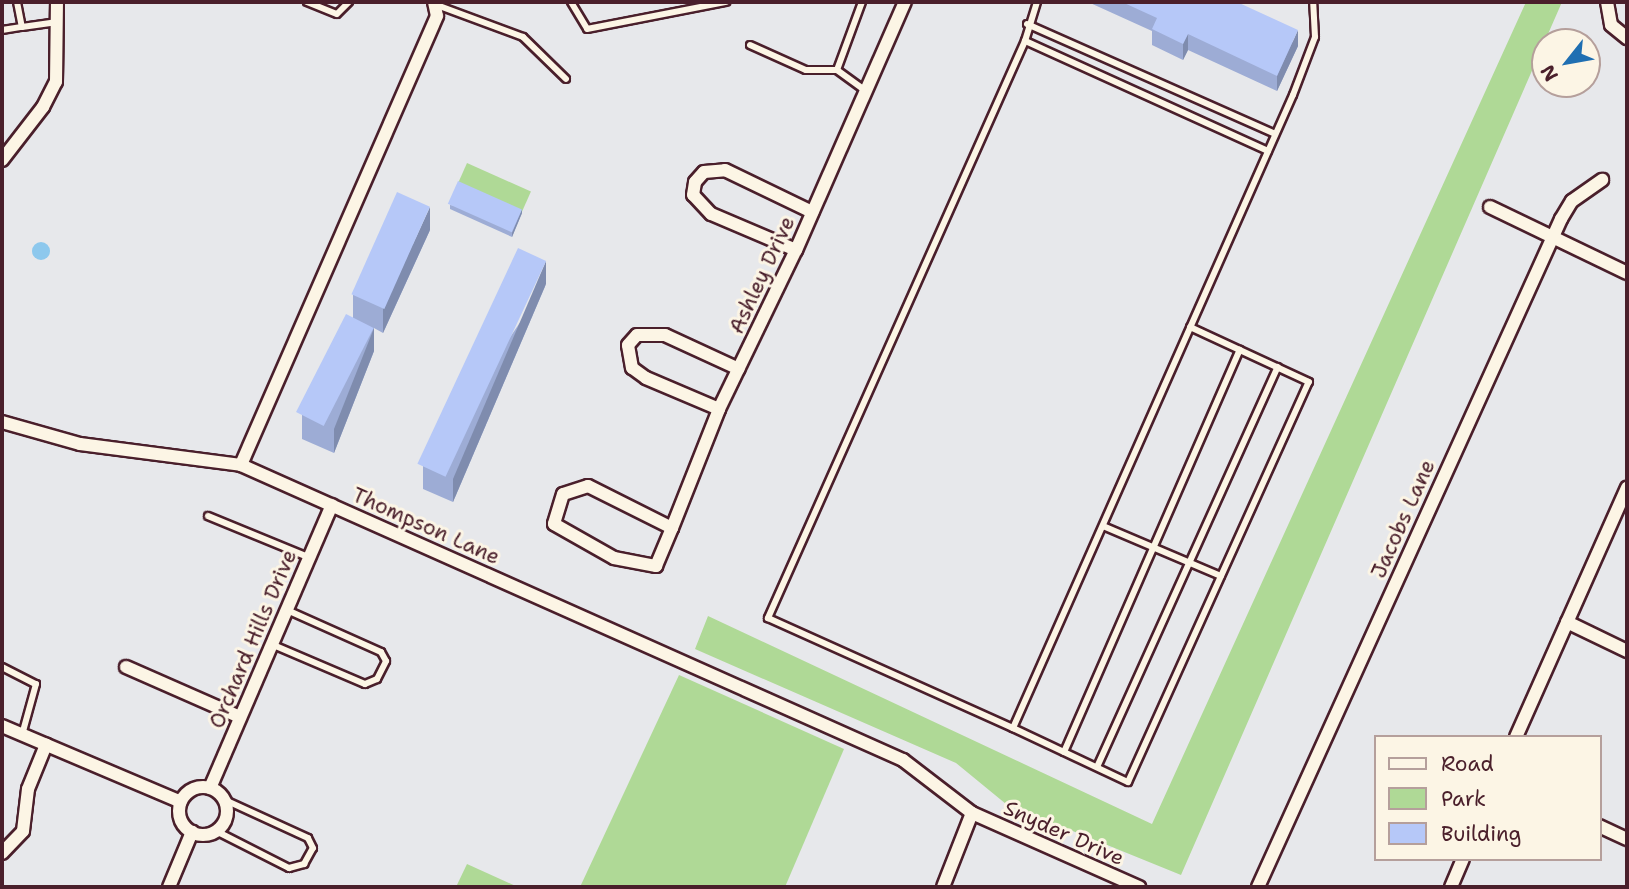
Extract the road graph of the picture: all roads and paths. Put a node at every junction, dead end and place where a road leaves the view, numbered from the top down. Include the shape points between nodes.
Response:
1 (17, 2) edge
2 (57, 2) edge
3 (307, 2) edge
4 (349, 2) edge
5 (432, 2) edge
6 (571, 2) edge
7 (726, 2) edge
8 (862, 2) edge
9 (905, 2) edge
10 (1037, 2) edge
11 (1313, 2) edge
12 (1607, 2) edge
13 (58, 22) junction
14 (1027, 24) junction
15 (22, 27) junction
16 (2, 30) edge
17 (1627, 38) edge
18 (1025, 41) junction
19 (750, 45) dead end
20 (838, 70) junction
21 (566, 79) dead end
22 (865, 90) junction
23 (1275, 134) junction
24 (1268, 151) junction
25 (2, 160) edge
26 (1602, 180) dead end
27 (1490, 206) dead end
28 (813, 212) junction
29 (1553, 235) junction
30 (796, 250) junction
31 (1627, 273) edge
32 (1191, 327) junction
33 (1240, 350) junction
34 (1278, 367) junction
35 (739, 369) junction
36 (719, 409) junction
37 (2, 422) edge
38 (241, 465) junction
39 (1627, 488) edge
40 (331, 505) junction
41 (208, 516) dead end
42 (1103, 526) junction
43 (672, 528) junction
44 (1153, 547) junction
45 (308, 558) junction
46 (1189, 563) junction
47 (1221, 576) junction
48 (286, 610) junction
49 (1567, 622) junction
50 (271, 644) junction
51 (1627, 651) edge
52 (2, 667) edge
53 (126, 667) dead end
54 (240, 717) junction
55 (2, 726) edge
56 (1013, 728) junction
57 (22, 735) junction
58 (1517, 735) edge
59 (46, 745) junction
60 (1064, 752) junction
61 (1097, 767) junction
62 (210, 788) junction
63 (225, 800) junction
64 (181, 802) junction
65 (972, 813) junction
66 (1601, 827) edge
67 (216, 831) junction
68 (192, 832) junction
69 (1627, 839) edge
70 (2, 853) edge
71 (1462, 861) edge
72 (169, 887) edge
73 (943, 887) edge
74 (1139, 887) edge
75 (1258, 887) edge
76 (1451, 887) edge

1 - 15 lane
2 - 13 street
3 - 4 lane via 337,14
5 - 21 lane via 523,37
5 - 38 street via 437,16
6 - 7 lane via 587,29
8 - 20 lane
9 - 22 street, Ashley Drive
10 - 14 lane
11 - 23 lane via 1315,37
12 - 17 street via 1611,25
13 - 15 lane
13 - 25 street via 56,82 43,107
14 - 18 lane
14 - 23 lane
15 - 16 lane
18 - 24 lane
18 - 56 lane via 768,618
19 - 20 lane via 806,71
20 - 22 lane
22 - 28 street, Ashley Drive
23 - 24 lane
24 - 32 lane
26 - 29 street, Jacobs Lane via 1572,201
27 - 29 street
28 - 30 street, Ashley Drive
28 - 30 street via 725,170 705,172 695,182 693,195 711,214
29 - 31 street
29 - 75 street, Jacobs Lane
30 - 35 street, Ashley Drive
32 - 33 lane
32 - 42 lane
33 - 34 lane
33 - 44 lane
34 - 46 lane
34 - 47 lane via 1309,382
35 - 36 street, Ashley Drive
35 - 36 street via 665,335 637,335 628,345 632,368 646,378
36 - 43 street, Ashley Drive
37 - 38 street, Thompson Lane via 80,444
38 - 40 street, Thompson Lane
39 - 49 street
40 - 45 street, Orchard Hills Drive
40 - 65 street, Thompson Lane via 889,752
41 - 45 lane
42 - 44 lane
42 - 56 lane
43 - 43 street, Ashley Drive via 588,486 575,486 557,504 554,524 628,563 656,566
44 - 46 lane
44 - 60 lane
45 - 48 street, Orchard Hills Drive
46 - 47 lane
46 - 61 lane
47 - 61 lane via 1128,782
48 - 50 street, Orchard Hills Drive
48 - 50 lane via 380,652 386,661 377,679 365,684
49 - 51 street
49 - 58 street
50 - 54 street, Orchard Hills Drive
52 - 57 lane via 36,684
53 - 54 street
54 - 62 street, Orchard Hills Drive
55 - 57 street
56 - 60 lane
57 - 59 street
59 - 64 street
59 - 70 street via 28,789 23,831
60 - 61 lane
62 - 63 street
62 - 64 street via 196,788
63 - 67 street via 228,813
63 - 67 lane via 309,838 313,848 304,864 289,868
64 - 68 street via 180,818
65 - 73 street
65 - 74 street, Snyder Drive
66 - 69 street
67 - 68 street
68 - 72 street
71 - 76 street

